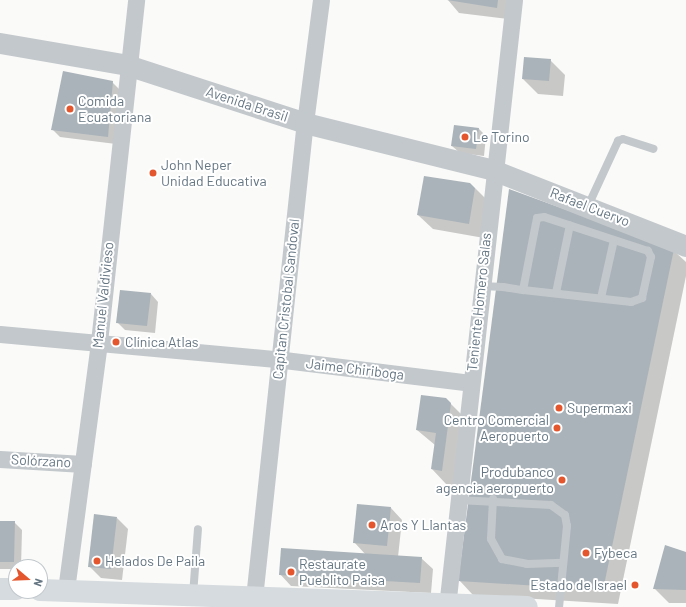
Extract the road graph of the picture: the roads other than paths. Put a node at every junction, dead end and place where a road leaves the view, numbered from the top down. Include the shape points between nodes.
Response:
1 (136, 0) edge
2 (321, 0) edge
3 (514, 0) edge
4 (0, 43) edge
5 (127, 65) junction
6 (305, 123) junction
7 (653, 150) dead end
8 (493, 170) junction
9 (588, 206) junction
10 (570, 225) junction
11 (614, 240) junction
12 (686, 246) edge
13 (481, 285) junction
14 (523, 290) junction
15 (556, 293) junction
16 (601, 298) junction
17 (0, 334) edge
18 (99, 342) junction
19 (280, 360) junction
20 (471, 383) junction
21 (0, 459) edge
22 (83, 464) junction
23 (493, 499) junction
24 (457, 500) junction
25 (198, 529) dead end
26 (564, 563) junction
27 (48, 590) edge
28 (66, 590) junction
29 (193, 595) junction
30 (254, 598) junction
31 (445, 606) edge
32 (527, 607) edge
33 (559, 607) edge

1 - 5 street, Manuel Valdivieso
2 - 6 street, Capitan Cristobal Sandoval
3 - 8 street, Teniente Homero Salas
4 - 5 street, Avenida Brasil
5 - 6 street, Avenida Brasil
5 - 18 street, Manuel Valdivieso
6 - 8 street, Avenida Brasil
6 - 19 street, Capitan Cristobal Sandoval
7 - 9 lane via 623,139 618,141
8 - 9 street, Rafael Cuervo
8 - 13 street, Teniente Homero Salas
9 - 12 street, Rafael Cuervo
10 - 11 lane
10 - 14 lane via 537,218
10 - 15 lane
11 - 16 lane
11 - 16 lane via 648,251 651,257 642,298 631,302
13 - 14 lane
13 - 20 street, Teniente Homero Salas
14 - 15 lane
15 - 16 lane
17 - 18 street, Jaime Chiriboga
18 - 19 street, Jaime Chiriboga
18 - 22 street, Manuel Valdivieso
19 - 20 street, Jaime Chiriboga
19 - 30 street, Capitan Cristobal Sandoval
20 - 24 street, Teniente Homero Salas
21 - 22 street, Solórzano
22 - 28 street, Manuel Valdivieso
23 - 24 lane
23 - 26 lane via 551,505 559,510 567,526
23 - 26 lane via 491,539 502,559 527,564
24 - 31 street, Teniente Homero Salas
25 - 29 lane
26 - 33 lane
27 - 28 main road
28 - 29 main road
29 - 30 main road
30 - 31 main road
31 - 32 main road

